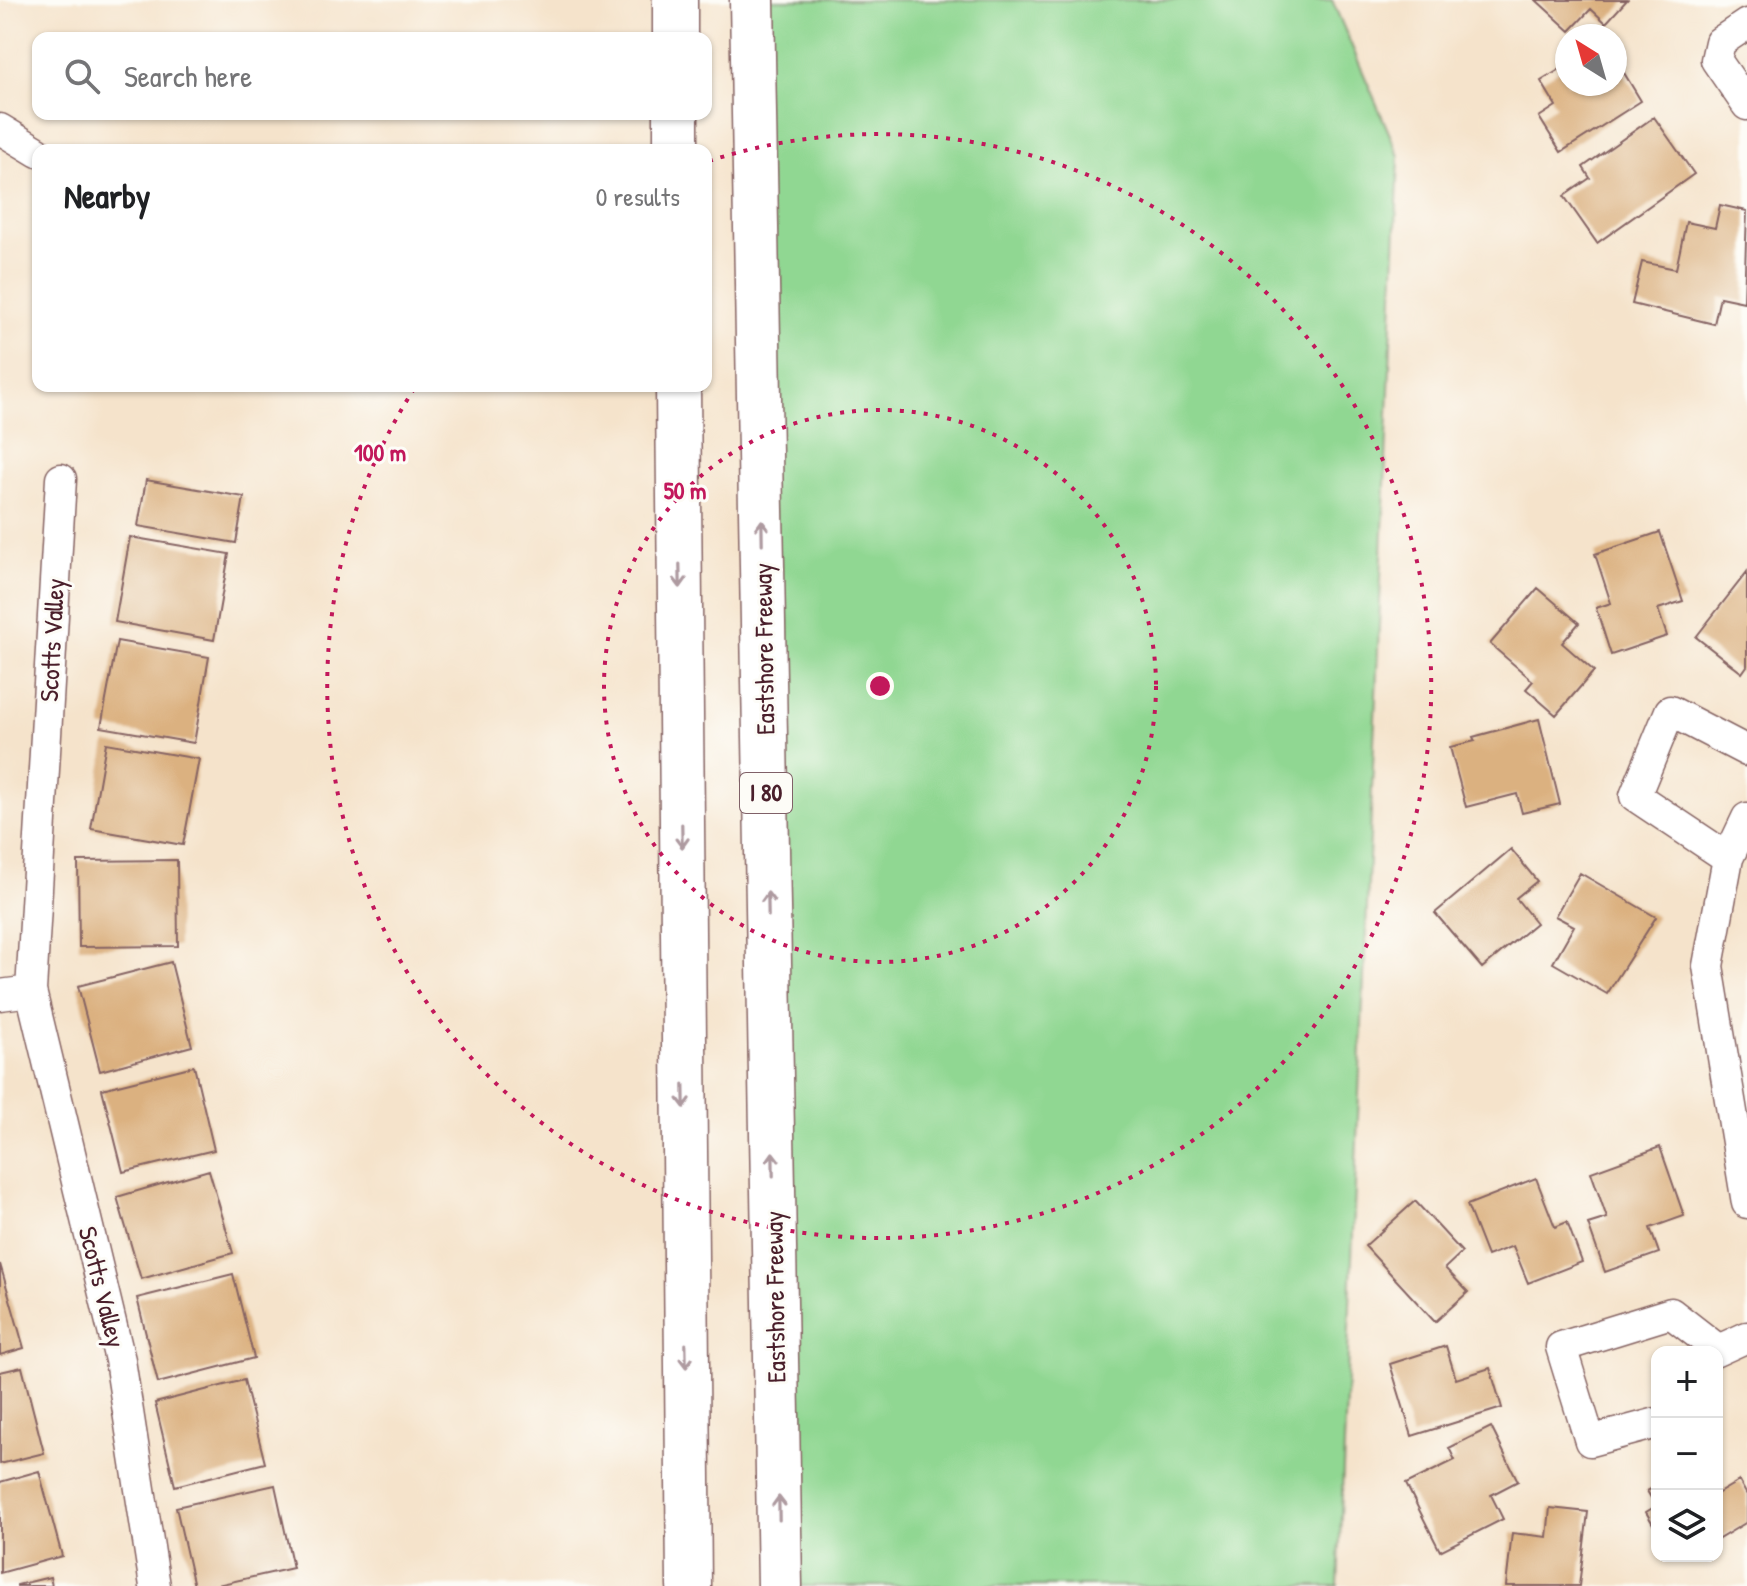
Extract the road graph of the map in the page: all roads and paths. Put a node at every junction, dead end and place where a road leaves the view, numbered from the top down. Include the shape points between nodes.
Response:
1 (675, 0) edge
2 (752, 0) edge
3 (1747, 24) edge
4 (675, 32) edge
5 (1747, 105) edge
6 (676, 120) edge
7 (0, 129) edge
8 (676, 144) edge
9 (32, 148) edge
10 (678, 392) edge
11 (61, 479) dead end
12 (1747, 751) edge
13 (1747, 818) edge
14 (1728, 858) junction
15 (31, 991) junction
16 (0, 995) edge
17 (1747, 1203) edge
18 (1747, 1337) edge
19 (1710, 1346) edge
20 (1723, 1347) edge
21 (1651, 1425) edge
22 (155, 1586) edge
23 (689, 1586) edge
24 (780, 1586) edge

1 - 4 highway
24 -> 2 highway, Eastshore Freeway / I 80
3 - 5 street via 1720,42 1716,60
6 - 8 highway
7 - 9 street
10 -> 23 highway
11 - 15 street, Scotts Valley
12 - 14 street via 1670,711 1635,796
13 - 14 street
14 - 17 street via 1708,966
15 - 16 street
15 - 22 street, Scotts Valley via 120,1360
18 - 20 street
19 - 21 street via 1671,1313 1561,1347 1590,1441

